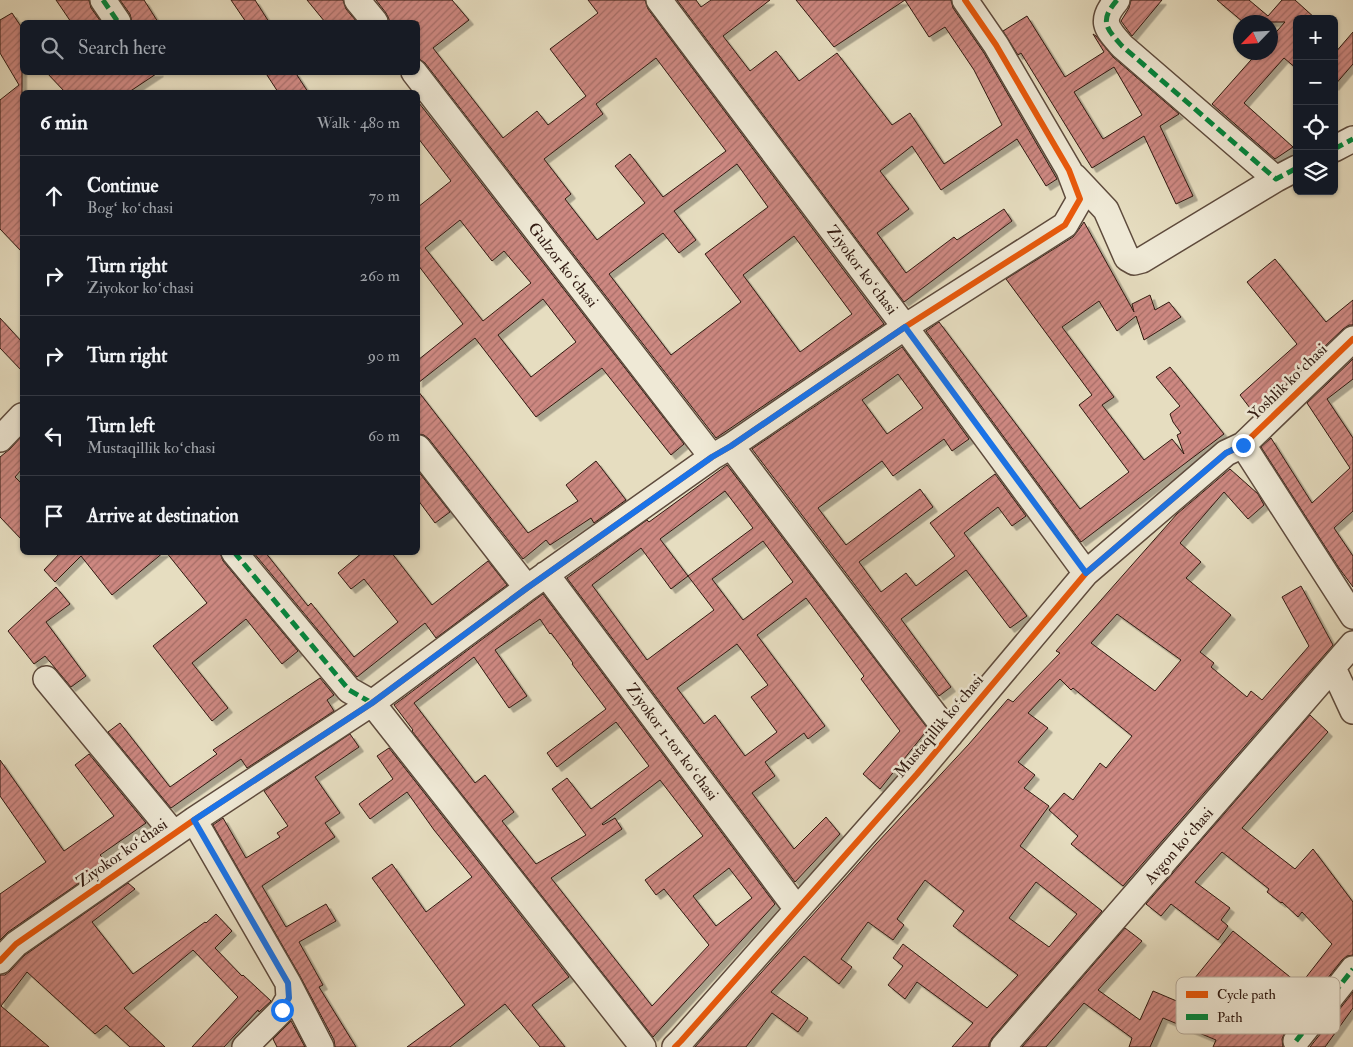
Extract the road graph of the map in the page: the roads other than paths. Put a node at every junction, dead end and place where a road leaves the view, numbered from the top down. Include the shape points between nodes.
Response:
1 (103, 0) edge
2 (357, 0) edge
3 (659, 0) edge
4 (966, 0) edge
5 (1116, 0) edge
6 (117, 20) edge
7 (373, 20) edge
8 (416, 75) edge
9 (1353, 139) edge
10 (1338, 147) edge
11 (1069, 170) junction
12 (1286, 173) edge
13 (905, 327) junction
14 (1353, 339) edge
15 (20, 418) edge
16 (0, 439) edge
17 (1243, 445) junction
18 (420, 450) edge
19 (722, 451) junction
20 (236, 555) edge
21 (1086, 573) junction
22 (537, 581) junction
23 (1353, 616) edge
24 (1353, 644) edge
25 (1333, 668) junction
26 (46, 679) dead end
27 (372, 703) junction
28 (1353, 711) edge
29 (950, 735) junction
30 (184, 827) junction
31 (797, 909) junction
32 (3, 953) edge
33 (1353, 969) edge
34 (288, 983) junction
35 (1340, 985) edge
36 (1302, 1034) edge
37 (1296, 1041) dead end
38 (682, 1045) edge
39 (246, 1047) edge
40 (321, 1047) edge
41 (643, 1047) edge
42 (1003, 1047) edge

1 - 6 street
2 - 7 street
3 - 13 street, Ziyokor koʻchasi
4 - 11 street
5 - 12 street via 1106,18 1108,31 1122,46
8 - 19 street, Gulzor koʻchasi
9 - 10 street
11 - 12 street via 1106,210 1127,258 1134,262
11 - 13 street via 1080,199 1066,225
13 - 19 street, Ziyokor koʻchasi
13 - 21 street
14 - 17 street, Yoshlik koʻchasi
15 - 16 street
17 - 21 street, Mustaqillik koʻchasi via 1226,453
17 - 23 street
18 - 22 street, Ziyokor 1-tor koʻchasi
19 - 22 street, Ziyokor koʻchasi
19 - 29 street, Gulzor koʻchasi
20 - 27 street via 349,690
21 - 29 street, Mustaqillik koʻchasi
22 - 27 street, Ziyokor koʻchasi
22 - 31 street, Ziyokor 1-tor koʻchasi
24 - 25 street, Avgon koʻchasi
25 - 28 street
25 - 42 street, Avgon koʻchasi
26 - 30 street
27 - 30 street, Ziyokor koʻchasi
27 - 41 street
29 - 31 street, Mustaqillik koʻchasi
30 - 32 street, Ziyokor koʻchasi
30 - 34 street
31 - 38 street, Mustaqillik koʻchasi
33 - 35 street
34 - 39 street via 289,998 282,1010
34 - 40 street
36 - 37 street

